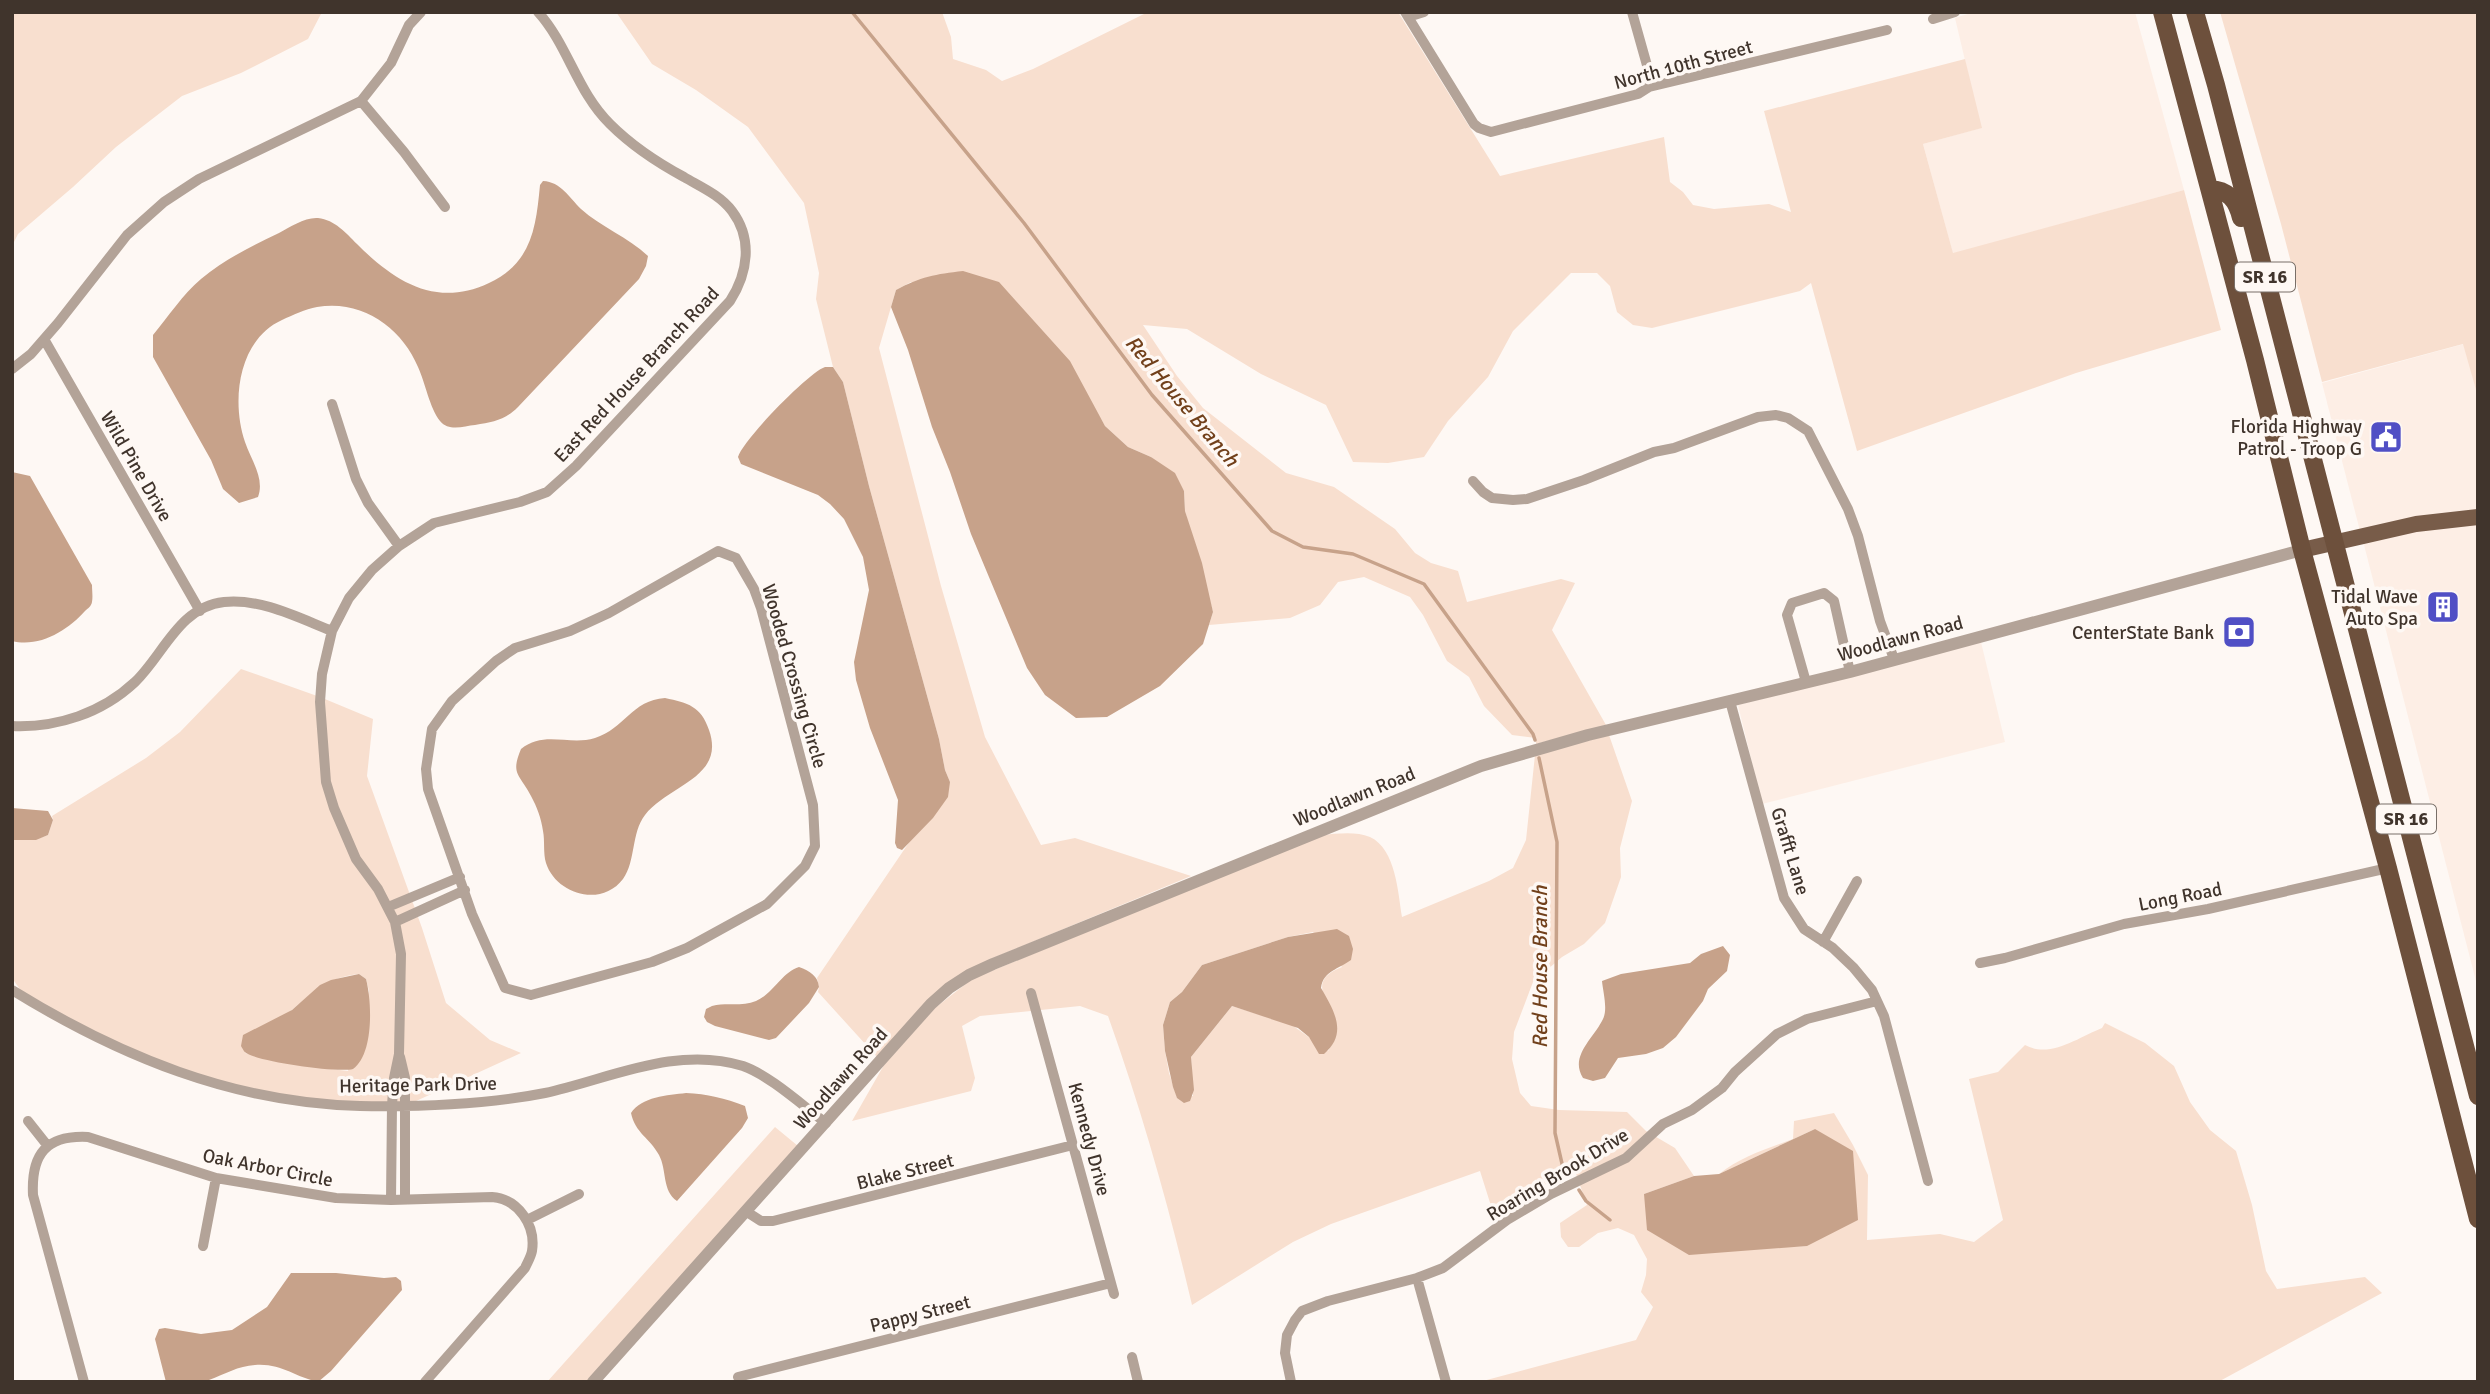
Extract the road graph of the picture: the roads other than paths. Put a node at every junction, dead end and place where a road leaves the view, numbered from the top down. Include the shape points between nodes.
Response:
1 (421, 12) edge
2 (538, 12) edge
3 (1424, 12) edge
4 (1632, 12) edge
5 (1955, 12) edge
6 (2162, 12) edge
7 (2195, 12) edge
8 (1406, 14) edge
9 (1933, 19) dead end
10 (1887, 30) dead end
11 (1649, 87) junction
12 (361, 101) junction
13 (2210, 189) junction
14 (445, 208) dead end
15 (44, 339) junction
16 (12, 369) edge
17 (332, 404) dead end
18 (2299, 408) junction
19 (1473, 481) dead end
20 (2478, 517) edge
21 (2335, 541) junction
22 (399, 546) junction
23 (2302, 550) junction
24 (200, 611) junction
25 (332, 631) junction
26 (1894, 659) junction
27 (1850, 671) junction
28 (1806, 682) junction
29 (1730, 701) junction
30 (12, 726) edge
31 (2388, 868) junction
32 (460, 877) junction
33 (1857, 881) dead end
34 (465, 890) junction
35 (388, 907) junction
36 (395, 922) junction
37 (1822, 942) junction
38 (1980, 963) dead end
39 (12, 990) edge
40 (1031, 993) dead end
41 (1877, 1001) junction
42 (399, 1054) junction
43 (2478, 1096) edge
44 (392, 1105) junction
45 (405, 1105) junction
46 (28, 1121) dead end
47 (826, 1123) junction
48 (47, 1145) junction
49 (1073, 1145) junction
50 (216, 1178) junction
51 (1928, 1181) dead end
52 (579, 1195) dead end
53 (405, 1199) junction
54 (391, 1200) junction
55 (747, 1212) junction
56 (2478, 1219) edge
57 (527, 1220) junction
58 (202, 1246) dead end
59 (1417, 1278) junction
60 (1113, 1288) joint
61 (1132, 1357) dead end
62 (737, 1377) dead end
63 (84, 1382) edge
64 (425, 1382) edge
65 (593, 1382) edge
66 (1138, 1382) edge
67 (1291, 1382) edge
68 (1446, 1382) edge

1 - 12 street
2 - 22 street, East Red House Branch Road via 609,123 635,146 716,195 732,210 746,248 745,271 730,301 547,492 434,523
3 - 8 street
4 - 11 street
5 - 9 street
6 - 13 highway, SR 16
7 - 18 highway, SR 16
8 - 11 street, North 10th Street via 1474,124 1488,132 1638,94
10 - 11 street, North 10th Street
12 - 14 street
12 - 15 street via 199,179 163,202 127,235
13 - 18 highway via 2219,189 2237,204 2277,356
13 - 23 highway, SR 16
15 - 16 street
15 - 24 street, Wild Pine Drive
17 - 22 street via 356,479
18 - 21 highway, SR 16
19 - 26 street via 1492,498 1527,499 1758,417 1788,418 1808,431 1848,509
20 - 21 main road
21 - 23 main road
21 - 43 highway, SR 16
22 - 25 street, East Red House Branch Road via 349,598
23 - 26 street, Woodlawn Road
23 - 31 highway, SR 16
24 - 25 street via 225,602 255,604
24 - 30 street via 173,632 134,682 101,707 35,727
25 - 35 street, East Red House Branch Road via 320,702 326,782 356,859
26 - 27 street, Woodlawn Road
27 - 28 street, Woodlawn Road
27 - 28 street via 1835,601 1824,593 1793,603 1787,615
28 - 29 street, Woodlawn Road
29 - 37 street, Grafft Lane via 1784,898 1804,929
29 - 47 street, Woodlawn Road via 1481,766 981,969 931,1004
31 - 38 street, Long Road via 2124,924
31 - 56 highway, SR 16
32 - 34 street, Wooded Crossing Circle
32 - 34 street, Wooded Crossing Circle via 428,789 426,769 432,729 452,701 515,648 609,613 718,551 736,558 761,608 813,805 814,846 805,866 768,904 687,948 605,977 531,995 505,988
32 - 35 street
33 - 37 street
34 - 36 street
35 - 36 street, East Red House Branch Road
36 - 42 street, East Red House Branch Road via 401,954
37 - 41 street, Grafft Lane via 1853,967
39 - 44 street, Heritage Park Drive via 114,1046 188,1076 271,1098
40 - 49 street, Kennedy Drive
41 - 51 street, Grafft Lane
41 - 59 street, Roaring Brook Drive via 1808,1019 1777,1034 1722,1088 1664,1124 1626,1158 1551,1194 1443,1268
42 - 44 street, East Red House Branch Road
42 - 45 street, East Red House Branch Road
44 - 45 street, Heritage Park Drive
44 - 54 street, East Red House Branch Road
45 - 47 street, Heritage Park Drive via 491,1102 546,1093 660,1063 695,1060 744,1067
45 - 53 street, East Red House Branch Road
46 - 48 street
47 - 55 street, Woodlawn Road
48 - 50 street, Oak Arbor Circle via 68,1136 88,1137
48 - 63 street via 32,1178 33,1195
49 - 55 street, Blake Street via 772,1221 761,1221
49 - 60 street, Kennedy Drive
50 - 54 street, Oak Arbor Circle via 336,1198
50 - 58 street
52 - 57 street
53 - 54 street, Oak Arbor Circle
53 - 57 street, Oak Arbor Circle via 502,1198
55 - 65 street, Woodlawn Road
57 - 64 street via 532,1251 525,1268
59 - 67 street, Roaring Brook Drive via 1303,1311 1287,1335 1285,1353
59 - 68 street
60 - 62 street, Pappy Street
61 - 66 street

